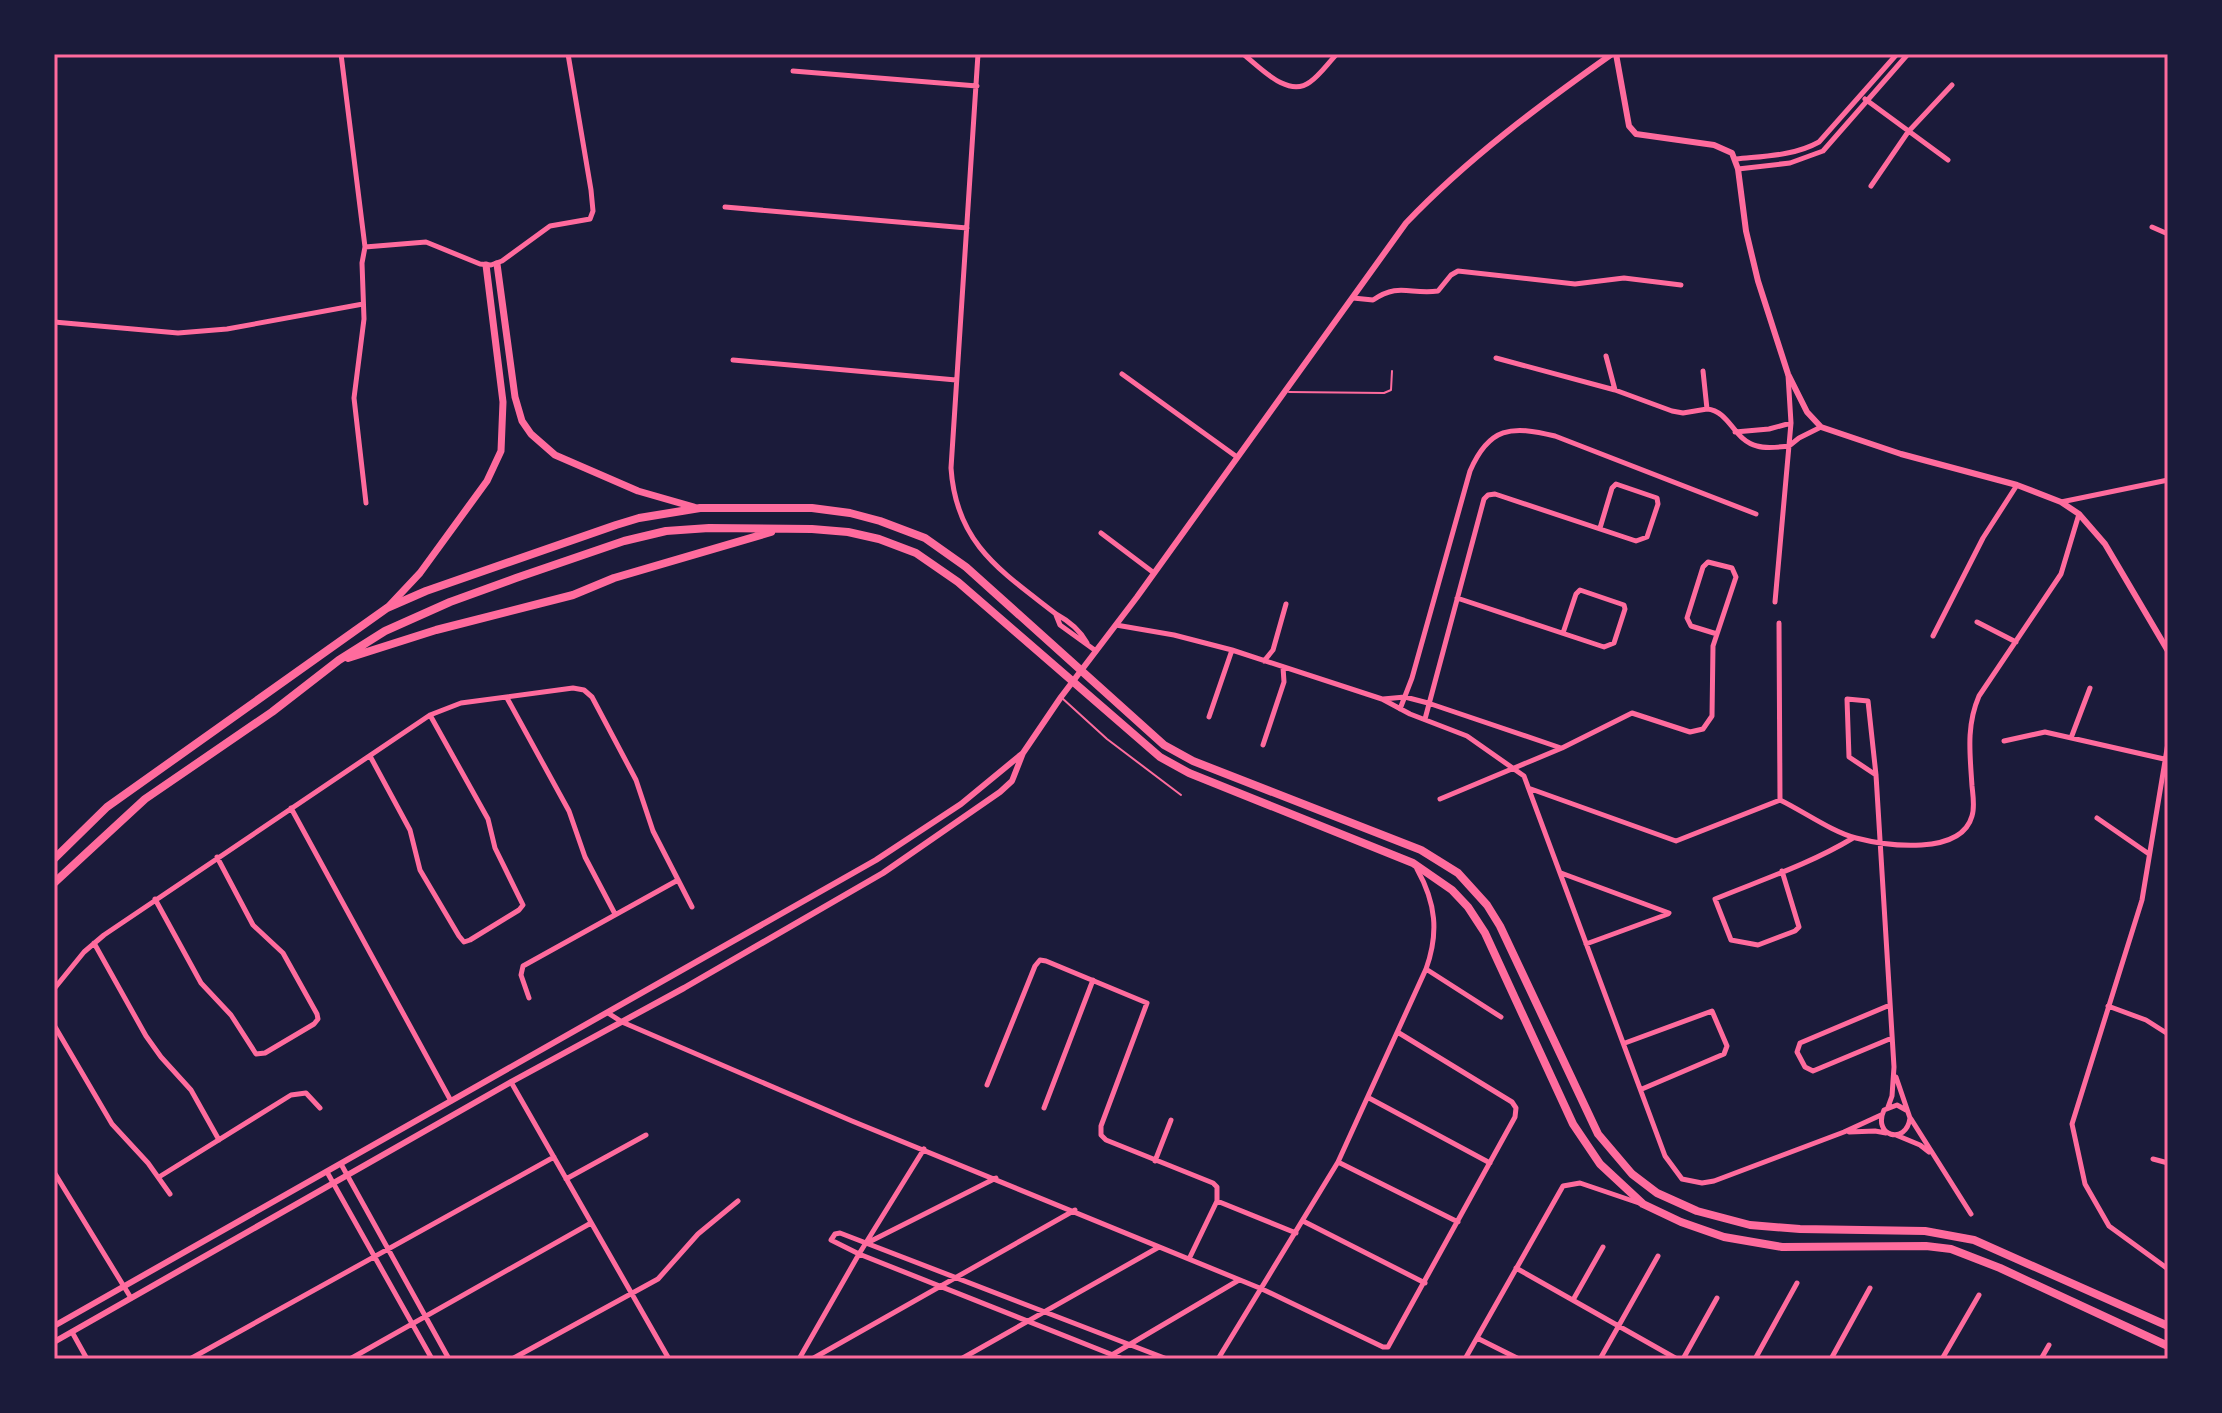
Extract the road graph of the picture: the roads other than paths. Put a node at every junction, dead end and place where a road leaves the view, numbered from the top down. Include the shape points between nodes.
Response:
1 (341, 54) edge
2 (568, 54) edge
3 (978, 54) edge
4 (1243, 54) edge
5 (1337, 54) edge
6 (1614, 54) edge
7 (1897, 54) edge
8 (1908, 54) edge
9 (793, 71) dead end
10 (1952, 85) dead end
11 (977, 86) junction
12 (1859, 95) junction
13 (1866, 100) junction
14 (1908, 132) junction
15 (1788, 153) junction
16 (1736, 159) junction
17 (1948, 160) dead end
18 (1790, 163) junction
19 (1738, 169) junction
20 (1871, 186) dead end
21 (725, 207) dead end
22 (2152, 227) dead end
23 (967, 228) junction
24 (2168, 234) edge
25 (365, 247) junction
26 (497, 264) junction
27 (486, 265) junction
28 (1681, 285) dead end
29 (1353, 298) junction
30 (363, 304) junction
31 (54, 322) edge
32 (1606, 356) dead end
33 (1496, 358) dead end
34 (733, 360) dead end
35 (1392, 371) dead end
36 (1703, 371) dead end
37 (1122, 374) dead end
38 (1788, 374) junction
39 (956, 380) junction
40 (1615, 390) junction
41 (1285, 392) junction
42 (1707, 409) junction
43 (1791, 423) junction
44 (1821, 427) junction
45 (1735, 432) junction
46 (1789, 446) junction
47 (1237, 457) junction
48 (2168, 480) edge
49 (2017, 485) junction
50 (2061, 502) junction
51 (366, 503) dead end
52 (700, 508) junction
53 (1756, 514) dead end
54 (2079, 514) junction
55 (1600, 528) junction
56 (789, 529) junction
57 (1101, 533) dead end
58 (1154, 573) junction
59 (1457, 598) junction
60 (1775, 602) dead end
61 (1286, 604) dead end
62 (387, 608) junction
63 (1977, 622) dead end
64 (1779, 623) dead end
65 (1116, 625) junction
66 (1563, 633) junction
67 (1717, 634) junction
68 (1933, 636) dead end
69 (2016, 642) junction
70 (1232, 650) junction
71 (1096, 651) junction
72 (2168, 651) edge
73 (339, 660) junction
74 (1264, 661) junction
75 (1283, 667) junction
76 (2090, 688) dead end
77 (262, 696) junction
78 (1061, 697) junction
79 (1405, 697) junction
80 (507, 698) junction
81 (1382, 699) junction
82 (1428, 703) junction
83 (1400, 709) junction
84 (272, 712) junction
85 (430, 715) junction
86 (1209, 717) dead end
87 (1425, 719) junction
88 (2071, 738) junction
89 (2004, 741) dead end
90 (2168, 743) edge
91 (1263, 745) dead end
92 (1562, 748) junction
93 (1023, 753) junction
94 (370, 756) junction
95 (2164, 759) junction
96 (1514, 767) junction
97 (1876, 775) junction
98 (1531, 789) junction
99 (1181, 795) dead end
100 (1440, 799) dead end
101 (1780, 800) junction
102 (291, 808) junction
103 (2097, 818) dead end
104 (924, 829) junction
105 (1854, 838) junction
106 (932, 840) junction
107 (1880, 842) junction
108 (2150, 854) junction
109 (217, 857) junction
110 (54, 859) edge
111 (1413, 863) junction
112 (1782, 871) junction
113 (1560, 872) junction
114 (678, 880) junction
115 (54, 883) edge
116 (155, 899) junction
117 (692, 907) dead end
118 (615, 914) junction
119 (94, 943) junction
120 (1586, 944) junction
121 (1426, 969) junction
122 (1093, 980) junction
123 (54, 989) edge
124 (529, 998) dead end
125 (1890, 1005) junction
126 (2108, 1006) junction
127 (608, 1013) junction
128 (1501, 1017) dead end
129 (622, 1022) junction
130 (54, 1025) edge
131 (1399, 1033) junction
132 (2168, 1034) edge
133 (1892, 1038) junction
134 (559, 1040) junction
135 (1625, 1043) junction
136 (565, 1053) junction
137 (1894, 1067) junction
138 (511, 1082) junction
139 (987, 1085) dead end
140 (1642, 1089) junction
141 (1369, 1098) junction
142 (451, 1101) junction
143 (1888, 1107) junction
144 (320, 1108) dead end
145 (1044, 1108) dead end
146 (1906, 1110) junction
147 (1881, 1115) junction
148 (1910, 1118) junction
149 (1171, 1120) dead end
150 (411, 1125) junction
151 (1844, 1132) junction
152 (1888, 1134) junction
153 (646, 1135) dead end
154 (1896, 1135) junction
155 (418, 1137) junction
156 (219, 1140) junction
157 (924, 1149) junction
158 (1933, 1155) junction
159 (554, 1157) junction
160 (2153, 1159) dead end
161 (1155, 1161) junction
162 (1338, 1162) junction
163 (1490, 1163) junction
164 (2168, 1163) edge
165 (341, 1164) junction
166 (54, 1172) edge
167 (327, 1172) junction
168 (348, 1176) junction
169 (159, 1177) junction
170 (996, 1178) junction
171 (566, 1179) junction
172 (334, 1184) junction
173 (170, 1194) dead end
174 (738, 1201) dead end
175 (1217, 1201) junction
176 (1643, 1204) junction
177 (263, 1208) junction
178 (1075, 1210) junction
179 (1971, 1214) dead end
180 (269, 1220) junction
181 (1303, 1221) junction
182 (1458, 1222) junction
183 (591, 1223) junction
184 (1296, 1233) junction
185 (866, 1243) junction
186 (1160, 1246) junction
187 (1603, 1247) dead end
188 (388, 1249) junction
189 (859, 1254) junction
190 (1658, 1256) dead end
191 (375, 1257) junction
192 (1189, 1259) junction
193 (1516, 1268) junction
194 (2168, 1269) edge
195 (957, 1279) junction
196 (1240, 1280) junction
197 (1425, 1283) junction
198 (1797, 1283) dead end
199 (124, 1287) junction
200 (942, 1287) junction
201 (1870, 1288) dead end
202 (1262, 1289) junction
203 (631, 1294) junction
204 (1979, 1295) dead end
205 (131, 1298) junction
206 (1717, 1298) dead end
207 (1573, 1300) junction
208 (1042, 1312) junction
209 (425, 1316) junction
210 (1028, 1321) junction
211 (412, 1323) junction
212 (54, 1326) edge
213 (1619, 1326) junction
214 (2168, 1326) edge
215 (72, 1332) junction
216 (1477, 1338) junction
217 (54, 1342) edge
218 (1130, 1345) junction
219 (2049, 1345) dead end
220 (2168, 1346) edge
221 (1113, 1355) junction
222 (87, 1359) edge
223 (190, 1359) edge
224 (350, 1359) edge
225 (432, 1359) edge
226 (449, 1359) edge
227 (512, 1359) edge
228 (669, 1359) edge
229 (799, 1359) edge
230 (812, 1359) edge
231 (961, 1359) edge
232 (1105, 1359) edge
233 (1123, 1359) edge
234 (1167, 1359) edge
235 (1218, 1359) edge
236 (1465, 1359) edge
237 (1519, 1359) edge
238 (1600, 1359) edge
239 (1680, 1359) edge
240 (1755, 1359) edge
241 (1831, 1359) edge
242 (1942, 1359) edge
243 (2041, 1359) edge

1 - 25 street
2 - 26 street via 593,214 587,221 550,226
3 - 11 street
4 - 5 street via 1293,88 1310,82
6 - 16 street via 1629,126 1636,134 1714,145 1729,149
6 - 29 street via 1436,192 1396,235
7 - 12 street
8 - 13 street
9 - 11 street
10 - 14 street
11 - 23 street
12 - 13 street
12 - 15 street via 1819,142
13 - 14 street
13 - 18 street via 1823,151
14 - 17 street
14 - 20 street
15 - 16 street
15 - 18 street
16 - 19 street
18 - 19 street
19 - 38 street via 1750,249
21 - 23 street
22 - 24 street
23 - 39 street
25 - 27 street via 426,242
25 - 30 street
26 - 27 street
26 - 52 main road via 517,406 536,441 555,455 638,491
27 - 62 main road via 503,402 501,451 479,493
28 - 29 street via 1624,278 1575,284 1458,271 1438,291 1391,290 1373,300
29 - 41 street
30 - 31 street via 178,333
30 - 51 street via 354,398
32 - 40 street
33 - 40 street
34 - 39 street
35 - 41 lane via 1391,390 1384,393
36 - 42 street
37 - 47 street
38 - 43 street
38 - 44 street
39 - 71 street via 951,468 963,521 995,566 1067,620
40 - 42 street via 1672,411
41 - 47 street
42 - 45 street via 1721,414
43 - 45 street
43 - 46 street
44 - 46 street
44 - 49 street
45 - 46 street via 1757,447
46 - 60 street
47 - 58 street
48 - 50 street
49 - 50 street
49 - 68 street
50 - 54 street
52 - 62 main road via 616,525
52 - 214 main road via 850,513 925,538 966,567 1164,745 1421,850 1458,873 1500,926 1598,1134 1632,1174 1657,1193 1697,1211 1750,1225 1925,1231 1974,1240
53 - 79 street via 1555,436 1511,430 1492,437 1470,471
54 - 69 street via 2061,574
54 - 72 street via 2105,544
55 - 55 street via 1643,541 1657,498 1616,484
55 - 59 street via 1488,495
56 - 73 main road
56 - 73 main road via 666,531 624,541 421,614
56 - 111 main road via 848,532 916,553 958,582 1160,757
57 - 58 street
58 - 65 street
59 - 66 street
59 - 82 street
61 - 74 street via 1273,650
62 - 77 main road
63 - 69 street
64 - 101 street
65 - 70 street
65 - 71 street
66 - 66 street via 1576,594 1584,590 1624,605 1610,646
67 - 67 street via 1736,573 1708,562 1687,618 1691,626
67 - 92 street via 1712,716 1703,729 1690,732 1632,713
69 - 107 street via 1973,709 1969,738 1974,806 1967,828 1933,844
70 - 74 street
70 - 86 street
71 - 78 street
73 - 84 main road
74 - 75 street
75 - 81 street
75 - 91 street via 1284,682
76 - 88 street
77 - 84 main road
77 - 110 main road via 107,807
78 - 93 street
78 - 99 lane
79 - 81 street
79 - 82 street
79 - 83 street
80 - 85 street via 461,703
80 - 114 street via 573,688 592,697 636,780 653,831
80 - 118 street via 569,811 585,857
81 - 83 street
82 - 87 street
82 - 92 street
83 - 87 street
84 - 115 main road via 145,799
85 - 94 street
85 - 94 street via 488,819 495,848 523,905 519,910 464,942 420,870 410,830
87 - 96 street via 1467,736
88 - 89 street via 2036,733
88 - 95 street
90 - 95 street
92 - 96 street
93 - 104 street
93 - 106 street via 1012,781
94 - 102 street
95 - 108 street
96 - 98 street
96 - 100 street
97 - 97 street via 1868,701 1847,699 1848,752
97 - 107 street
98 - 101 street via 1676,841
98 - 113 street
101 - 105 street
102 - 109 street
102 - 142 street
103 - 108 street
104 - 106 street
104 - 127 street
105 - 107 street
105 - 112 street
106 - 129 street
107 - 125 street
108 - 126 street via 2142,900
109 - 116 street
109 - 116 street via 253,925 283,953 317,1014 314,1024 261,1054 253,1051 231,1015 201,983
111 - 121 street via 1435,919
111 - 176 main road via 1468,907 1573,1124 1600,1164
112 - 112 street via 1715,899 1735,943 1758,945 1799,927
113 - 120 street
113 - 120 street via 1669,913
114 - 117 street
114 - 118 street
116 - 119 street
118 - 124 street via 523,966
119 - 123 street
119 - 156 street via 146,1036 191,1090
120 - 135 street
121 - 128 street
121 - 131 street
122 - 139 street via 1040,960
122 - 145 street
122 - 161 street via 1147,1003 1101,1135
125 - 133 street
125 - 133 street via 1800,1043 1797,1052 1813,1071
126 - 132 street
126 - 194 street via 2073,1115 2072,1135 2085,1184 2109,1226
127 - 129 street
127 - 134 street
129 - 136 street
129 - 157 street
130 - 169 street via 112,1124
131 - 141 street
131 - 163 street via 1512,1102 1515,1117
133 - 137 street
134 - 136 street
134 - 142 street
135 - 140 street
135 - 140 street via 1708,1011 1715,1014 1727,1046 1724,1054
136 - 138 street
137 - 143 street
137 - 146 street
138 - 155 street
138 - 159 street
140 - 151 street via 1665,1156 1682,1179 1691,1182 1714,1181
141 - 162 street
141 - 163 street
142 - 150 street
143 - 146 street
143 - 147 street
144 - 156 street via 298,1092
146 - 148 street
147 - 151 street
147 - 152 street
148 - 154 street via 1905,1131
148 - 158 street
149 - 161 street
150 - 155 street
150 - 165 street
151 - 152 street
152 - 154 street
153 - 171 street
154 - 158 street
155 - 168 street
156 - 169 street
157 - 170 street
157 - 185 street
158 - 179 street
159 - 171 street
159 - 188 street
160 - 164 street
161 - 175 street via 1213,1183
162 - 181 street
162 - 182 street
163 - 182 street
165 - 167 street
165 - 168 street
166 - 199 street
167 - 172 street
167 - 177 street
168 - 172 street
168 - 188 street
169 - 173 street
170 - 178 street
170 - 185 street
171 - 183 street
172 - 180 street
172 - 191 street
174 - 203 street via 698,1234 667,1272
175 - 184 street
175 - 192 street
176 - 193 street via 1580,1183 1563,1186
176 - 220 main road via 1724,1237 1782,1247 1951,1249
177 - 180 street
177 - 199 street
178 - 186 street
178 - 195 street
180 - 205 street
181 - 184 street
181 - 197 street
182 - 197 street
183 - 203 street
183 - 209 street
184 - 202 street
185 - 189 street
185 - 189 street via 840,1233 833,1236 831,1242
185 - 195 street
186 - 192 street
186 - 208 street
187 - 207 street
188 - 191 street
188 - 209 street
189 - 200 street
189 - 229 street
190 - 213 street
191 - 211 street
191 - 223 street
192 - 196 street
193 - 207 street
193 - 216 street
195 - 200 street
195 - 208 street
196 - 202 street
196 - 218 street
197 - 202 street via 1388,1347
198 - 240 street
199 - 205 street
199 - 212 street
200 - 210 street
200 - 230 street
201 - 241 street
202 - 235 street
203 - 227 street
203 - 228 street
204 - 242 street
205 - 215 street
206 - 239 street
207 - 213 street
208 - 210 street
208 - 218 street
209 - 211 street
209 - 226 street
210 - 221 street
210 - 231 street
211 - 224 street
211 - 225 street
213 - 238 street
213 - 239 street
215 - 217 street
215 - 222 street
216 - 236 street
216 - 237 street
218 - 221 street
218 - 234 street
219 - 243 street
221 - 232 street
221 - 233 street

